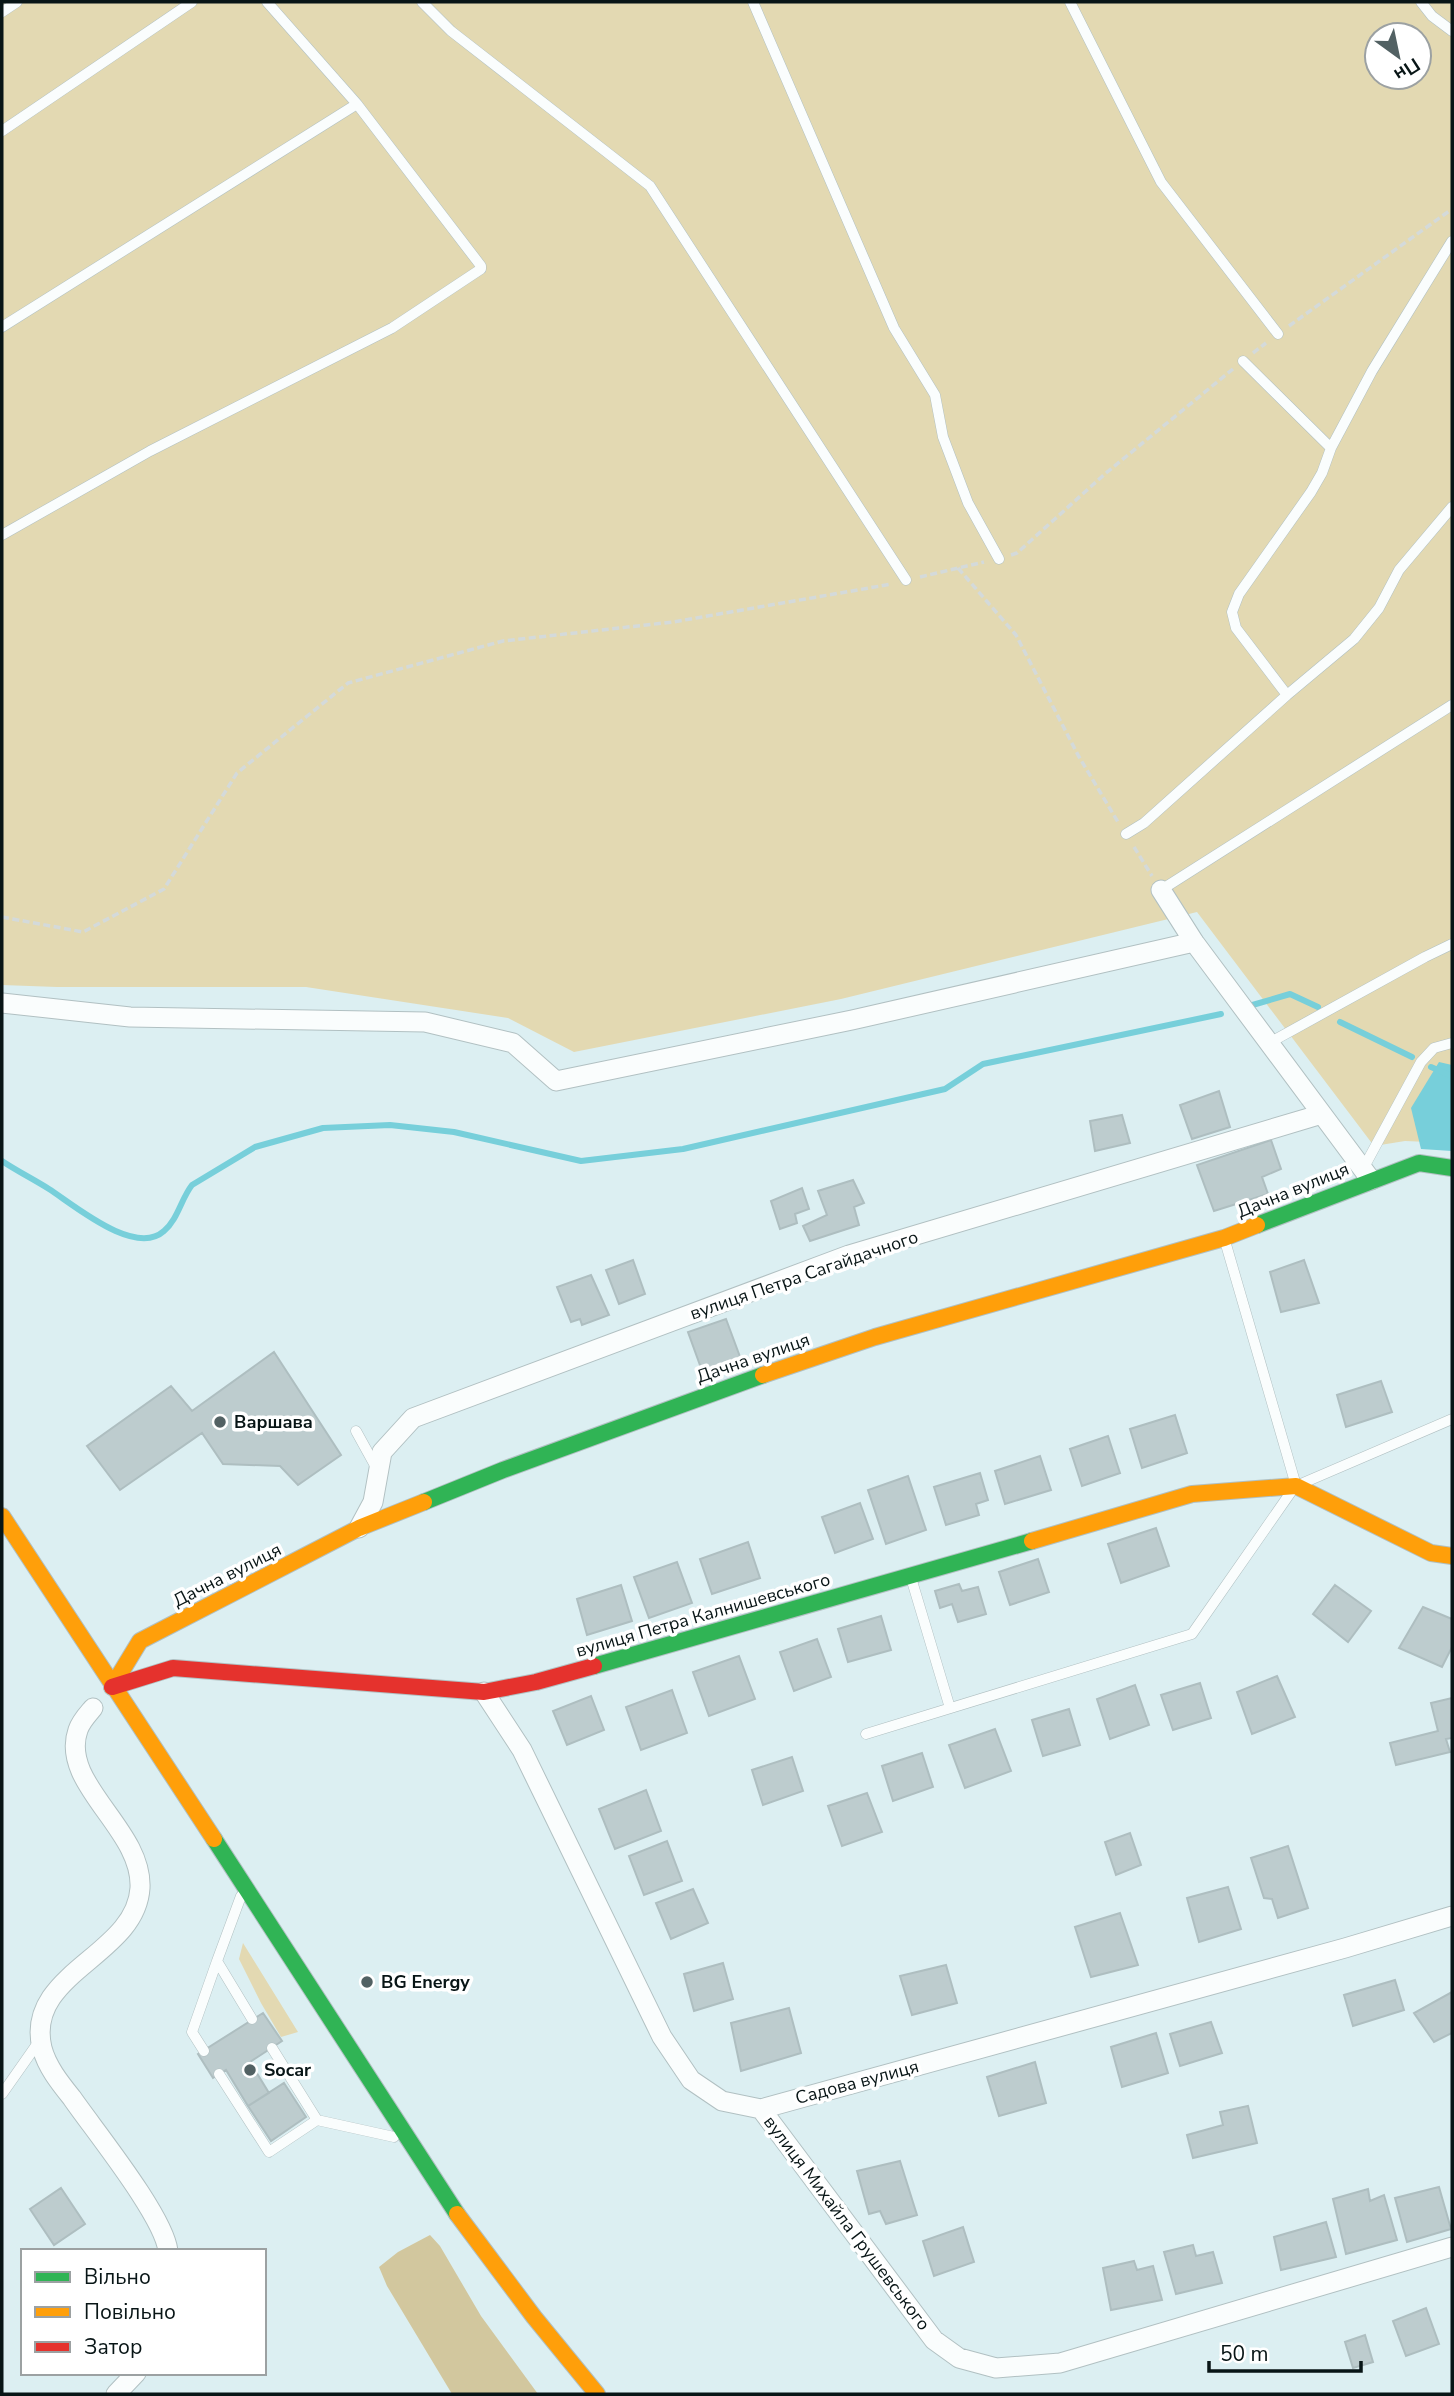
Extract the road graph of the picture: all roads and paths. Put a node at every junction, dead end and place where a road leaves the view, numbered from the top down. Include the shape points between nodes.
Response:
1 (17, 2) edge
2 (192, 2) edge
3 (267, 2) edge
4 (422, 2) edge
5 (753, 2) edge
6 (1070, 2) edge
7 (1420, 2) edge
8 (2, 12) edge
9 (1452, 31) edge
10 (357, 104) junction
11 (2, 131) edge
12 (1452, 209) edge
13 (1452, 241) edge
14 (2, 327) edge
15 (1278, 334) junction
16 (1243, 361) junction
17 (1331, 448) junction
18 (1452, 507) edge
19 (2, 535) edge
20 (999, 559) junction
21 (958, 568) junction
22 (906, 580) junction
23 (1287, 695) junction
24 (1452, 705) edge
25 (1126, 834) junction
26 (1161, 890) junction
27 (2, 917) edge
28 (1194, 942) junction
29 (1452, 944) edge
30 (2, 1003) edge
31 (1269, 1043) junction
32 (1452, 1043) edge
33 (1322, 1114) junction
34 (1452, 1168) edge
35 (1367, 1175) junction
36 (1224, 1238) junction
37 (1452, 1419) edge
38 (356, 1431) dead end
39 (379, 1472) junction
40 (1296, 1486) junction
41 (2, 1516) edge
42 (359, 1528) junction
43 (1452, 1556) edge
44 (911, 1577) junction
45 (484, 1692) junction
46 (103, 1697) junction
47 (950, 1708) junction
48 (866, 1734) dead end
49 (245, 1885) junction
50 (1452, 1916) edge
51 (217, 1961) junction
52 (252, 2019) dead end
53 (40, 2039) junction
54 (272, 2048) dead end
55 (204, 2051) dead end
56 (219, 2074) dead end
57 (2, 2094) edge
58 (761, 2109) junction
59 (317, 2120) junction
60 (411, 2141) junction
61 (1452, 2247) edge
62 (167, 2249) edge
63 (134, 2375) edge
64 (116, 2394) edge
65 (597, 2394) edge

1 - 8 lane
2 - 11 lane
3 - 10 lane
4 - 22 lane via 451,31 650,186
5 - 20 lane via 894,328 935,395 943,437 968,503
6 - 15 lane via 1161,182
7 - 9 lane
10 - 14 lane
10 - 19 lane via 481,269 392,328 150,452
12 - 15 path
13 - 17 lane
15 - 16 path
16 - 17 lane
16 - 20 path via 1017,553
17 - 23 lane via 1311,492 1245,583 1232,612 1237,628
18 - 23 lane via 1399,570 1379,608 1354,639
20 - 21 path
21 - 22 path
21 - 25 path via 1016,635 1078,755
22 - 27 path via 673,622 503,641 348,683 237,773 164,888 83,932
23 - 25 lane
24 - 26 lane
25 - 26 path
26 - 28 street
28 - 30 street via 556,1081 513,1043 425,1022 130,1017
28 - 31 street
29 - 31 lane
31 - 33 street
32 - 35 lane via 1434,1048 1421,1062
33 - 35 street
33 - 39 street, вулиця Петра Сагайдачного via 849,1255 425,1413 413,1418 382,1452
34 - 35 main road, Дачна вулиця via 1419,1163
35 - 36 main road, Дачна вулиця
36 - 40 lane
36 - 42 main road, Дачна вулиця via 862,1341 666,1409
37 - 40 lane
38 - 39 lane
39 - 42 street, вулиця Петра Сагайдачного via 373,1502
40 - 43 main road via 1431,1553
40 - 44 main road, вулиця Петра Калнишевського via 1192,1494
40 - 47 lane via 1192,1634
41 - 46 main road
42 - 46 main road, Дачна вулиця via 270,1567 140,1641
44 - 45 main road, вулиця Петра Калнишевського via 536,1682
44 - 47 lane
45 - 46 main road, вулиця Петра Калнишевського via 173,1668
45 - 58 street, Садова вулиця via 522,1750 662,2037 691,2080 722,2101
46 - 49 main road
46 - 53 street via 78,1730 76,1759 133,1852 138,1865 137,1905 112,1939 50,1998
47 - 48 lane
49 - 51 lane
49 - 60 main road
50 - 58 street, Садова вулиця
51 - 52 lane
51 - 55 lane via 192,2032
53 - 57 lane
53 - 62 street via 49,2067 143,2199
54 - 59 lane
56 - 59 lane via 270,2152
58 - 61 street, вулиця Михайла Грушевського via 934,2340 959,2358 996,2368 1060,2363
59 - 60 lane
60 - 65 main road via 456,2213
63 - 64 street

